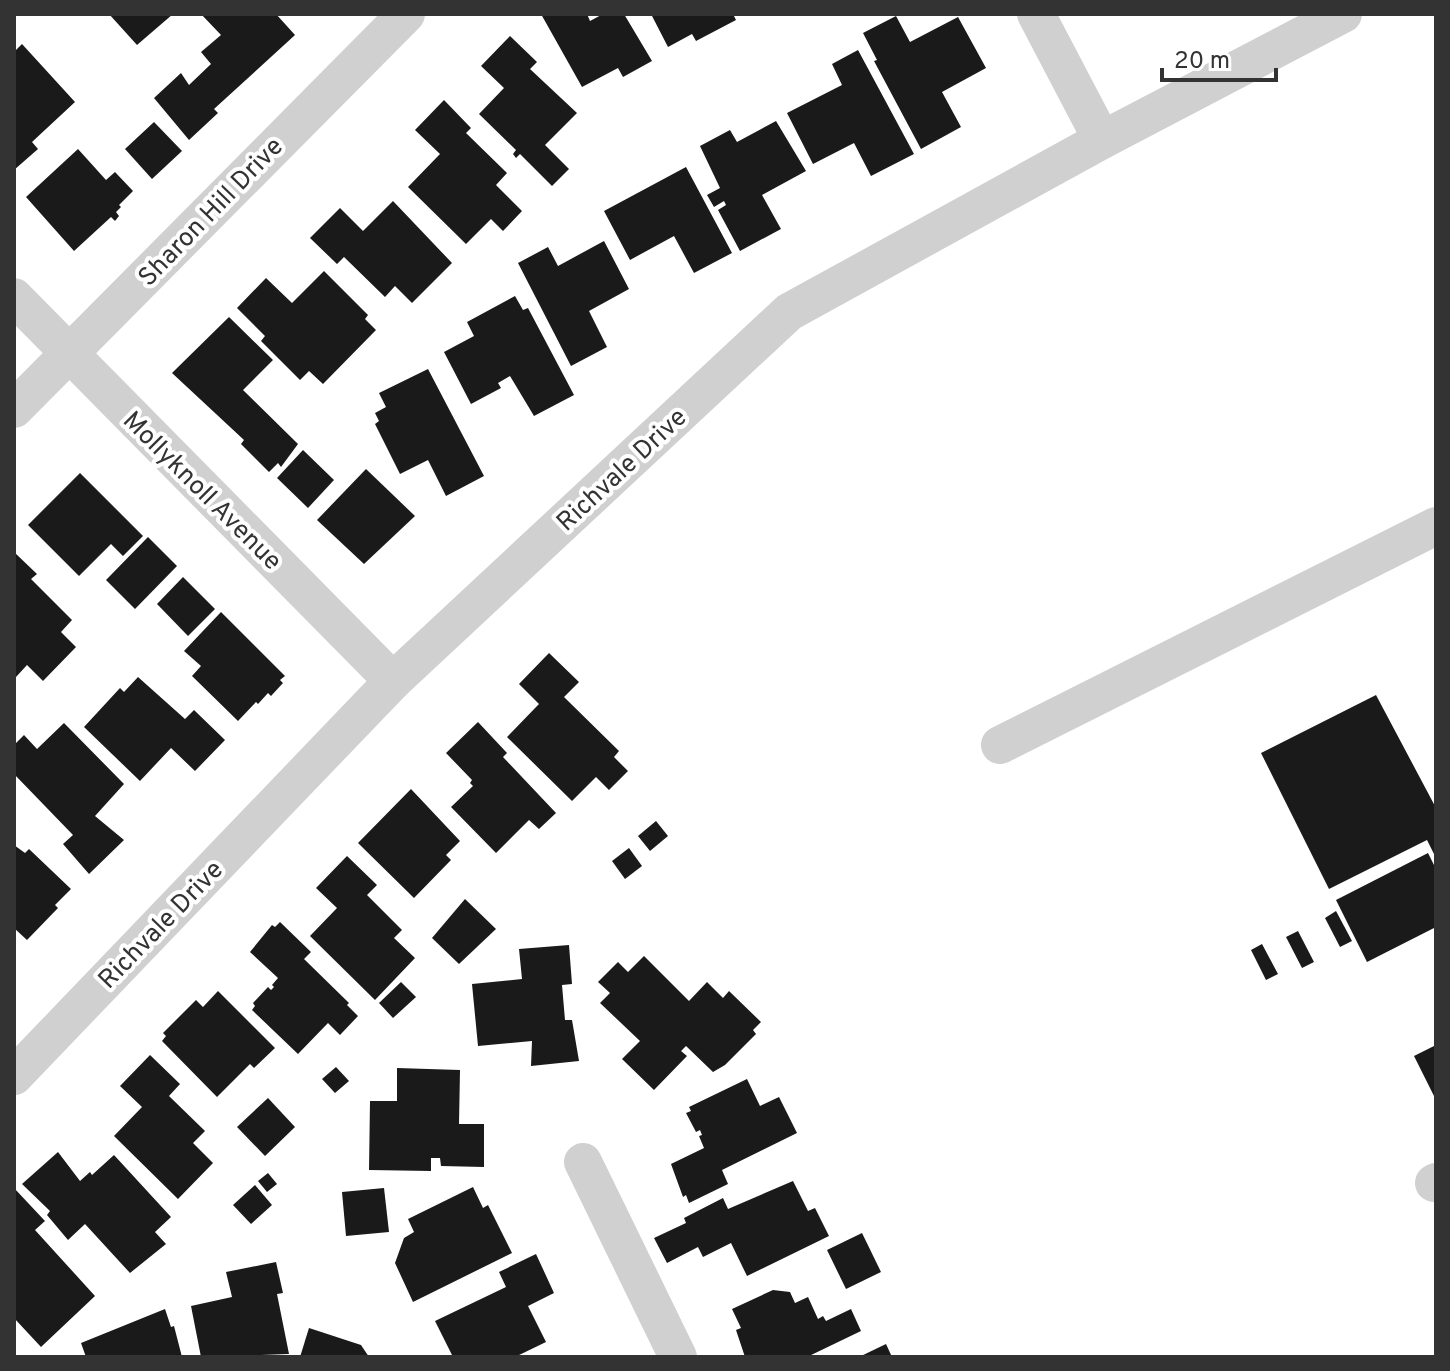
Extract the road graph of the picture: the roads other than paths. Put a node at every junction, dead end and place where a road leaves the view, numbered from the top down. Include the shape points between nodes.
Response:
1 (1036, 14) edge
2 (1343, 14) edge
3 (396, 17) edge
4 (1102, 140) junction
5 (14, 297) edge
6 (70, 355) junction
7 (14, 409) edge
8 (1436, 526) edge
9 (393, 681) junction
10 (1000, 745) dead end
11 (14, 1076) edge
12 (583, 1162) dead end
13 (678, 1357) edge

1 - 4 street
2 - 4 street, Richvale Drive
3 - 6 street, Sharon Hill Drive
4 - 9 street, Richvale Drive via 789,312
5 - 6 street, Mollyknoll Avenue
6 - 7 street, Sharon Hill Drive
6 - 9 street, Mollyknoll Avenue
8 - 10 street
9 - 11 street, Richvale Drive
12 - 13 street

